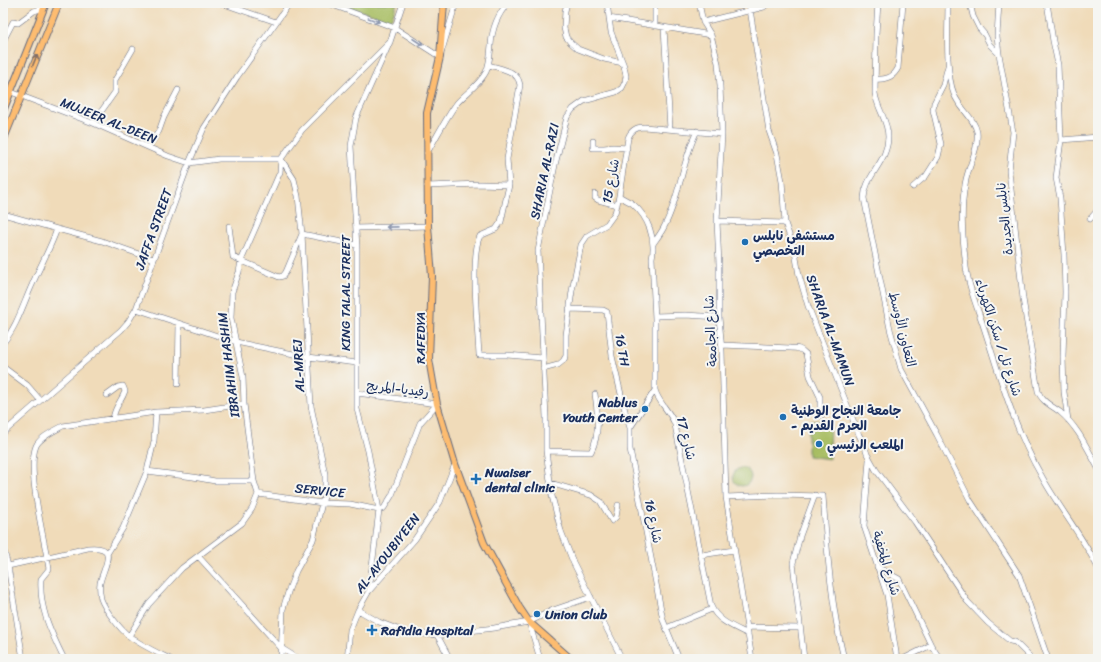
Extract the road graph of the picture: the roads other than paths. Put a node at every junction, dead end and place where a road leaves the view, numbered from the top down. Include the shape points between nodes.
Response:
1 (59, 3) edge
2 (222, 3) edge
3 (290, 3) edge
4 (327, 3) edge
5 (403, 3) edge
6 (444, 3) edge
7 (456, 3) edge
8 (508, 3) edge
9 (568, 3) edge
10 (607, 3) edge
11 (655, 3) edge
12 (699, 3) edge
13 (749, 3) edge
14 (768, 3) edge
15 (878, 3) edge
16 (903, 3) edge
17 (948, 3) edge
18 (970, 3) edge
19 (999, 3) edge
20 (1047, 3) edge
21 (1097, 3) edge
22 (45, 6) edge
23 (1098, 9) edge
24 (749, 11) junction
25 (610, 18) junction
26 (276, 22) junction
27 (703, 22) junction
28 (655, 26) junction
29 (395, 28) junction
30 (664, 28) junction
31 (711, 35) junction
32 (3, 41) edge
33 (390, 42) junction
34 (133, 49) dead end
35 (999, 54) junction
36 (440, 57) junction
37 (623, 63) junction
38 (489, 65) junction
39 (948, 66) dead end
40 (875, 79) junction
41 (3, 89) edge
42 (178, 90) dead end
43 (10, 92) junction
44 (21, 97) junction
45 (3, 111) edge
46 (93, 123) junction
47 (670, 129) junction
48 (697, 131) junction
49 (722, 134) junction
50 (1098, 138) edge
51 (1060, 140) junction
52 (3, 141) edge
53 (593, 142) dead end
54 (148, 147) junction
55 (627, 148) junction
56 (426, 154) junction
57 (281, 159) junction
58 (189, 163) junction
59 (509, 185) junction
60 (427, 186) junction
61 (913, 187) dead end
62 (595, 194) dead end
63 (619, 196) junction
64 (617, 205) junction
65 (1098, 210) edge
66 (3, 214) edge
67 (1090, 219) dead end
68 (717, 221) junction
69 (785, 223) junction
70 (229, 226) dead end
71 (428, 226) junction
72 (356, 228) junction
73 (57, 229) junction
74 (302, 234) junction
75 (653, 244) junction
76 (357, 245) junction
77 (153, 259) junction
78 (241, 261) junction
79 (569, 309) junction
80 (136, 310) junction
81 (655, 316) junction
82 (719, 317) junction
83 (179, 324) junction
84 (236, 342) junction
85 (3, 343) edge
86 (722, 345) junction
87 (308, 357) junction
88 (543, 358) junction
89 (357, 363) junction
90 (3, 367) edge
91 (543, 370) junction
92 (178, 384) dead end
93 (655, 390) junction
94 (357, 394) junction
95 (595, 394) dead end
96 (107, 395) dead end
97 (40, 400) junction
98 (244, 404) junction
99 (437, 404) junction
100 (156, 412) junction
101 (822, 416) dead end
102 (113, 419) junction
103 (1068, 420) junction
104 (630, 428) junction
105 (3, 433) edge
106 (866, 450) junction
107 (546, 451) junction
108 (455, 464) junction
109 (1098, 468) edge
110 (147, 471) junction
111 (254, 481) junction
112 (550, 483) junction
113 (258, 494) junction
114 (815, 495) junction
115 (726, 498) junction
116 (322, 503) junction
117 (618, 505) dead end
118 (379, 510) junction
119 (3, 547) edge
120 (734, 550) junction
121 (107, 554) junction
122 (701, 555) junction
123 (198, 556) junction
124 (47, 558) junction
125 (8, 566) junction
126 (877, 567) junction
127 (1098, 568) edge
128 (369, 591) junction
129 (591, 597) junction
130 (712, 609) junction
131 (358, 610) junction
132 (529, 622) junction
133 (747, 627) junction
134 (666, 628) junction
135 (800, 628) junction
136 (748, 634) junction
137 (437, 635) junction
138 (129, 636) junction
139 (931, 645) junction
140 (281, 648) junction
141 (23, 659) edge
142 (64, 659) edge
143 (170, 659) edge
144 (281, 659) edge
145 (299, 659) edge
146 (347, 659) edge
147 (450, 659) edge
148 (540, 659) edge
149 (571, 659) edge
150 (622, 659) edge
151 (679, 659) edge
152 (752, 659) edge
153 (804, 659) edge
154 (844, 659) edge
155 (897, 659) edge
156 (903, 659) edge
157 (940, 659) edge
158 (1032, 659) edge
159 (1048, 659) edge

44 -> 1 main road
2 - 26 street
3 - 26 street, JAFFA STREET
4 -> 29 street
5 - 29 street, KING TALAL STREET
6 - 36 main road, RAFEDYA
7 - 36 street
8 - 38 street via 503,8 492,36
9 - 37 street via 564,28 570,42 578,49
10 - 25 street, SHARIA AL-RAZI
11 - 28 street
12 - 27 street, شارع الجامعة
13 - 24 street, SHARIA AL-MAMUN
14 - 24 street via 764,7
15 - 40 street, التعاون الأوسط
16 - 40 street via 898,68 889,78
17 - 127 street, شارع تل / سكن الكهرباء via 951,84 957,101 973,121 977,134 963,202 965,260 970,289 1026,448
18 - 35 street via 979,28
19 - 35 street, نابلس الجديدة
20 - 51 street via 1058,65
21 - 23 street
22 - 32 street via 18,23 13,22
22 - 43 main road
24 - 27 street
24 - 69 street, SHARIA AL-MAMUN via 769,131 782,181
25 - 28 street
25 - 37 street, SHARIA AL-RAZI via 611,32
26 - 58 street, JAFFA STREET via 204,128
27 - 31 street, شارع الجامعة
28 - 30 street
29 - 33 street, KING TALAL STREET
29 -> 36 street
30 - 31 street
30 - 47 street
31 - 49 street, شارع الجامعة via 720,86
33 - 57 street, IBRAHIM HASHIM via 302,130
33 - 72 street, KING TALAL STREET via 356,118 351,146
34 - 46 street via 115,80 115,92
35 - 103 street, نابلس الجديدة via 1012,132 1009,172 1023,299 1038,391 1043,399
36 - 56 main road, RAFEDYA via 427,113
37 - 88 street, SHARIA AL-RAZI via 626,76 622,88 616,92 584,100 569,113 564,126 538,252
38 - 56 street via 483,77 456,104
38 - 59 street via 513,72 519,82 507,158
39 - 61 street via 933,110 941,144 938,157 926,176
40 - 159 street, التعاون الأوسط via 875,97 886,120 888,142 884,158 864,189 864,204 901,369 970,500 1019,575
41 - 43 street, MUJEER AL-DEEN
42 - 54 street via 159,131
43 - 44 street, MUJEER AL-DEEN
43 - 45 main road
44 - 46 street, MUJEER AL-DEEN
44 - 52 main road
46 - 54 street, MUJEER AL-DEEN
47 - 48 street, شارع 15
47 - 55 street, شارع 15 via 635,128 629,135
48 - 49 street, شارع 15
48 - 75 street via 665,226
49 - 68 street, شارع الجامعة
50 - 51 street
51 - 103 street via 1056,178 1064,255 1063,357
53 - 55 street via 593,148
54 - 58 street, MUJEER AL-DEEN
55 - 63 street, شارع 15
56 - 60 main road, RAFEDYA
57 - 58 street via 219,159
57 - 74 street, AL-MREJ via 294,179
57 - 78 street, IBRAHIM HASHIM via 280,172
58 - 77 street, JAFFA STREET
59 - 60 street
59 - 88 street via 500,225 482,234 478,239 476,261 479,355
60 - 71 main road, RAFEDYA
62 - 64 street via 598,200
63 - 64 street, شارع 15
63 - 75 street via 642,214 649,225
64 - 79 street, شارع 15 via 606,224 583,242
65 - 67 street
66 - 73 street
68 - 69 street
68 - 82 street, شارع الجامعة
69 - 106 street, SHARIA AL-MAMUN via 808,306
70 - 78 street via 233,257
71 -> 72 street
71 - 99 main road, RAFEDYA via 432,276 428,359
72 - 76 street, KING TALAL STREET
73 - 77 street
73 - 85 street via 11,334
74 - 76 street
74 - 78 street via 283,276 279,277
74 - 87 street, AL-MREJ
75 - 81 street
76 - 89 street, KING TALAL STREET
77 - 80 street, JAFFA STREET
78 - 84 street, IBRAHIM HASHIM via 240,272 232,292 231,318
79 - 91 street, شارع 15 via 565,359 558,365
79 - 104 street, 16 TH via 607,312 612,356
80 - 83 street
80 - 97 street, JAFFA STREET via 121,330
81 - 82 street
81 - 93 street
82 - 86 street, شارع الجامعة
83 - 84 street
83 - 92 street
84 - 87 street
84 - 98 street, IBRAHIM HASHIM via 243,377
86 - 101 street via 803,350 810,376 820,397
86 - 115 street, شارع الجامعة
87 - 89 street
87 - 116 street, AL-MREJ via 311,406 325,474 325,494
88 - 91 street
89 - 94 street, KING TALAL STREET
90 - 97 street via 26,384
91 - 107 street
93 - 104 street
93 - 122 street, شارع 17 via 675,425
94 - 99 street, رفيديا-المريج
94 - 118 street, KING TALAL STREET via 357,409
95 - 107 street via 598,418 595,444 591,452
96 - 102 street via 118,387 123,386 125,391 114,410
97 - 105 street, JAFFA STREET
98 - 100 street via 204,410
98 - 111 street, IBRAHIM HASHIM
99 - 108 main road, RAFEDYA
99 - 118 street via 420,423 392,495 384,508
100 - 102 street
100 - 110 street via 154,441
102 - 124 street via 63,426 51,432 36,446 33,463 36,494
103 - 109 street, نابلس الجديدة via 1082,437
104 - 134 street, شارع 16 via 631,462
106 - 126 street, شارع المخفية via 869,464 864,526
106 - 158 street, SHARIA AL-MAMUN via 876,470 915,522 967,601 988,623 1010,641 1016,642
107 - 112 street
108 - 128 street, AL-AYOUBIYEEN via 440,502 428,520 415,539
108 - 132 main road, RAFEDYA via 484,543
110 - 111 street via 215,481
110 - 121 street via 123,528
111 - 113 street, IBRAHIM HASHIM
112 - 117 street via 591,495 600,501 612,521 616,517
112 - 129 street via 564,539
113 - 116 street, SERVICE
113 - 123 street via 242,523
114 - 115 street
114 - 135 street via 793,563
114 - 154 street via 824,496 827,552 838,635
115 - 120 street, شارع الجامعة
116 - 118 street, SERVICE via 350,504
116 - 140 street, AL-MREJ via 313,540 296,571 283,609
118 - 128 street, KING TALAL STREET
119 - 125 street
120 - 122 street
120 - 133 street, شارع الجامعة
121 - 124 street via 99,547
121 - 138 street via 108,561 100,584 102,599 106,608
122 - 130 street, شارع 17
123 - 138 street via 182,568 149,604
123 - 140 street
124 - 125 street
124 - 142 street via 49,569 41,579 42,606
125 - 141 street
126 - 139 street via 899,580
126 - 155 street, شارع المخفية via 887,595
128 - 131 street, AL-AYOUBIYEEN
129 - 132 street via 553,610
129 - 150 street
130 - 134 street
130 - 136 street via 727,623
131 - 137 street via 379,622 408,633
131 - 146 street, AL-AYOUBIYEEN via 350,630
132 - 137 street
132 - 148 street
132 - 149 main road, RAFEDYA
133 - 135 street
133 - 136 street, شارع الجامعة
134 - 151 street, شارع 16
135 - 153 street
136 - 152 street, شارع الجامعة
137 - 147 street
138 - 143 street
139 - 156 street
139 - 157 street
140 - 144 street, AL-MREJ
140 - 145 street

